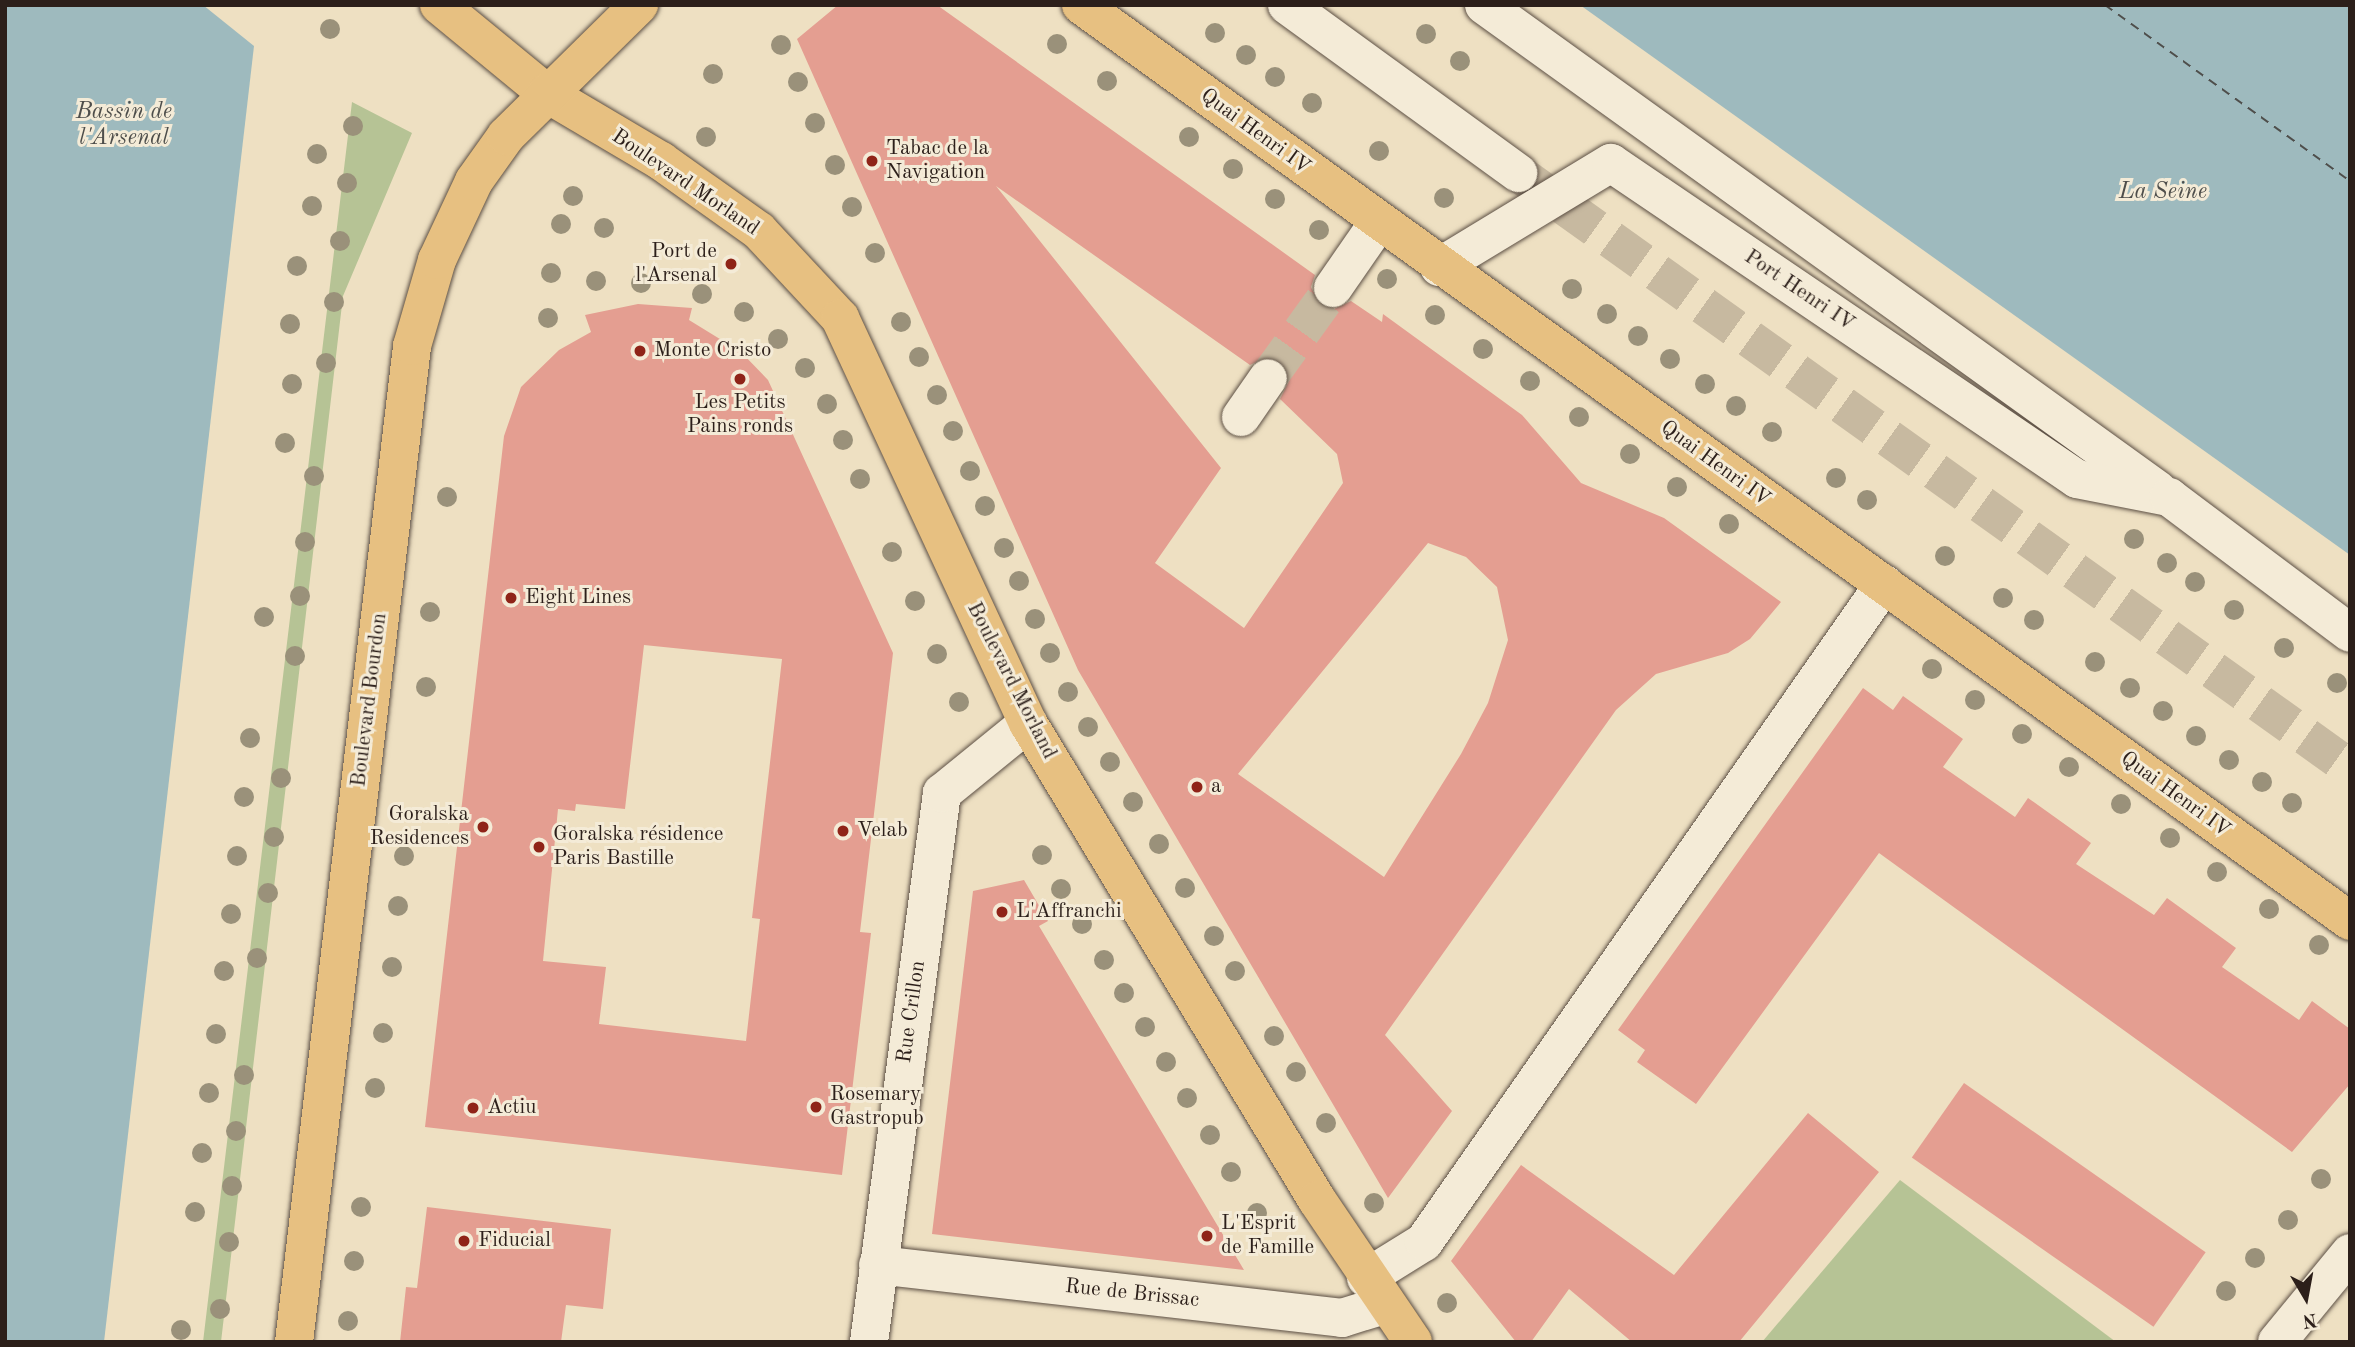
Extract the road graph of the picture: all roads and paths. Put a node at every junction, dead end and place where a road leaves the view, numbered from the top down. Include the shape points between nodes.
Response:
1 (439, 5) edge
2 (639, 5) edge
3 (1081, 5) edge
4 (1287, 5) edge
5 (1484, 5) edge
6 (546, 93) junction
7 (1518, 173) tunnel mouth
8 (1378, 223) junction
9 (1439, 267) junction
10 (1333, 288) tunnel mouth
11 (1268, 378) tunnel mouth
12 (1241, 417) dead end
13 (2169, 497) junction
14 (1884, 584) junction
15 (2350, 633) edge
16 (1028, 723) junction
17 (2350, 921) edge
18 (2350, 1253) edge
19 (878, 1265) junction
20 (1375, 1292) junction
21 (294, 1342) edge
22 (869, 1342) edge
23 (1413, 1342) edge
24 (2277, 1342) edge

1 - 6 main road, Boulevard Morland
2 - 6 main road, Boulevard Bourdon
3 - 8 main road, Quai Henri IV
4 - 7 street
5 - 13 street, Port Henri IV
6 - 16 main road, Boulevard Morland via 661,161 759,231 840,318
6 - 21 main road, Boulevard Bourdon via 474,181 437,260 412,346
8 - 9 main road, Quai Henri IV
8 - 10 street
9 - 13 street, Port Henri IV via 1611,163 2077,480
9 - 14 main road, Quai Henri IV
11 - 12 street
13 - 15 street, Port Henri IV
14 - 17 main road, Quai Henri IV
14 - 20 street, Rue de Brissac via 1424,1242
16 - 19 street, Rue Crillon via 942,793
16 - 20 main road, Boulevard Morland
18 - 24 street
19 - 20 street, Rue de Brissac via 1342,1318
19 - 22 street, Rue Crillon
20 - 23 main road, Boulevard Morland

